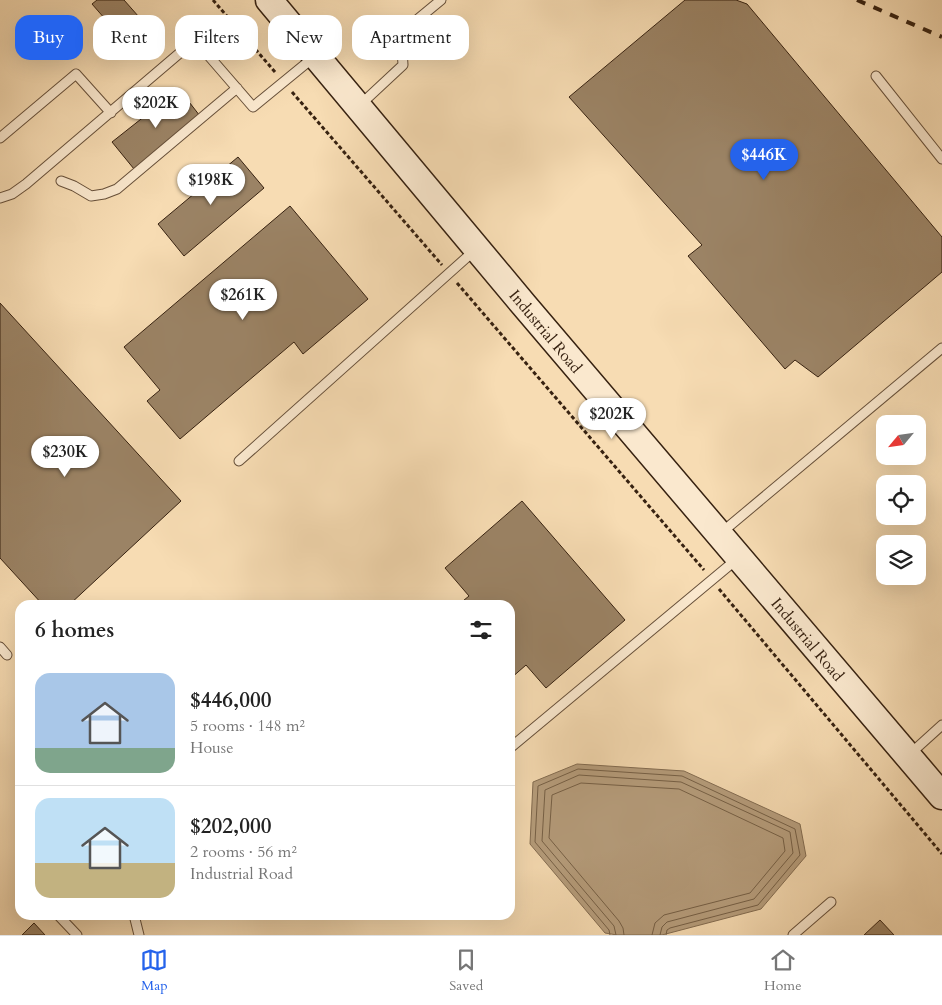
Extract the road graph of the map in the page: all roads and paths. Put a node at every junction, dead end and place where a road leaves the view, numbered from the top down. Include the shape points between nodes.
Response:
1 (213, 0) edge
2 (269, 0) edge
3 (441, 0) edge
4 (282, 15) edge
5 (310, 60) edge
6 (320, 60) edge
7 (270, 66) dead end
8 (876, 76) dead end
9 (237, 88) junction
10 (299, 99) dead end
11 (359, 107) junction
12 (110, 113) junction
13 (0, 138) edge
14 (942, 159) edge
15 (61, 181) dead end
16 (0, 198) edge
17 (477, 248) junction
18 (431, 252) dead end
19 (466, 292) dead end
20 (942, 348) edge
21 (239, 462) dead end
22 (719, 535) junction
23 (739, 558) junction
24 (694, 560) dead end
25 (729, 601) dead end
26 (0, 647) edge
27 (7, 655) dead end
28 (942, 725) edge
29 (515, 744) edge
30 (908, 756) junction
31 (942, 796) edge
32 (942, 854) edge
33 (831, 902) dead end
34 (63, 920) edge
35 (135, 920) edge
36 (77, 935) edge
37 (138, 935) edge
38 (793, 935) edge

1 - 7 path
2 - 4 main road, Industrial Road
3 - 11 lane via 401,33 402,65
5 - 9 lane via 253,107
6 - 11 main road, Industrial Road
8 - 14 lane
9 - 12 lane via 195,40
9 - 15 lane via 117,189 90,196
10 - 18 path
11 - 17 main road, Industrial Road
12 - 13 lane via 76,74
12 - 16 lane via 26,184
17 - 21 lane
17 - 22 main road, Industrial Road
19 - 24 path
20 - 22 lane
22 - 23 main road, Industrial Road
23 - 29 lane
23 - 30 main road, Industrial Road
25 - 32 path
26 - 27 lane
28 - 30 lane
30 - 31 main road, Industrial Road
33 - 38 lane
34 - 36 lane
35 - 37 lane

